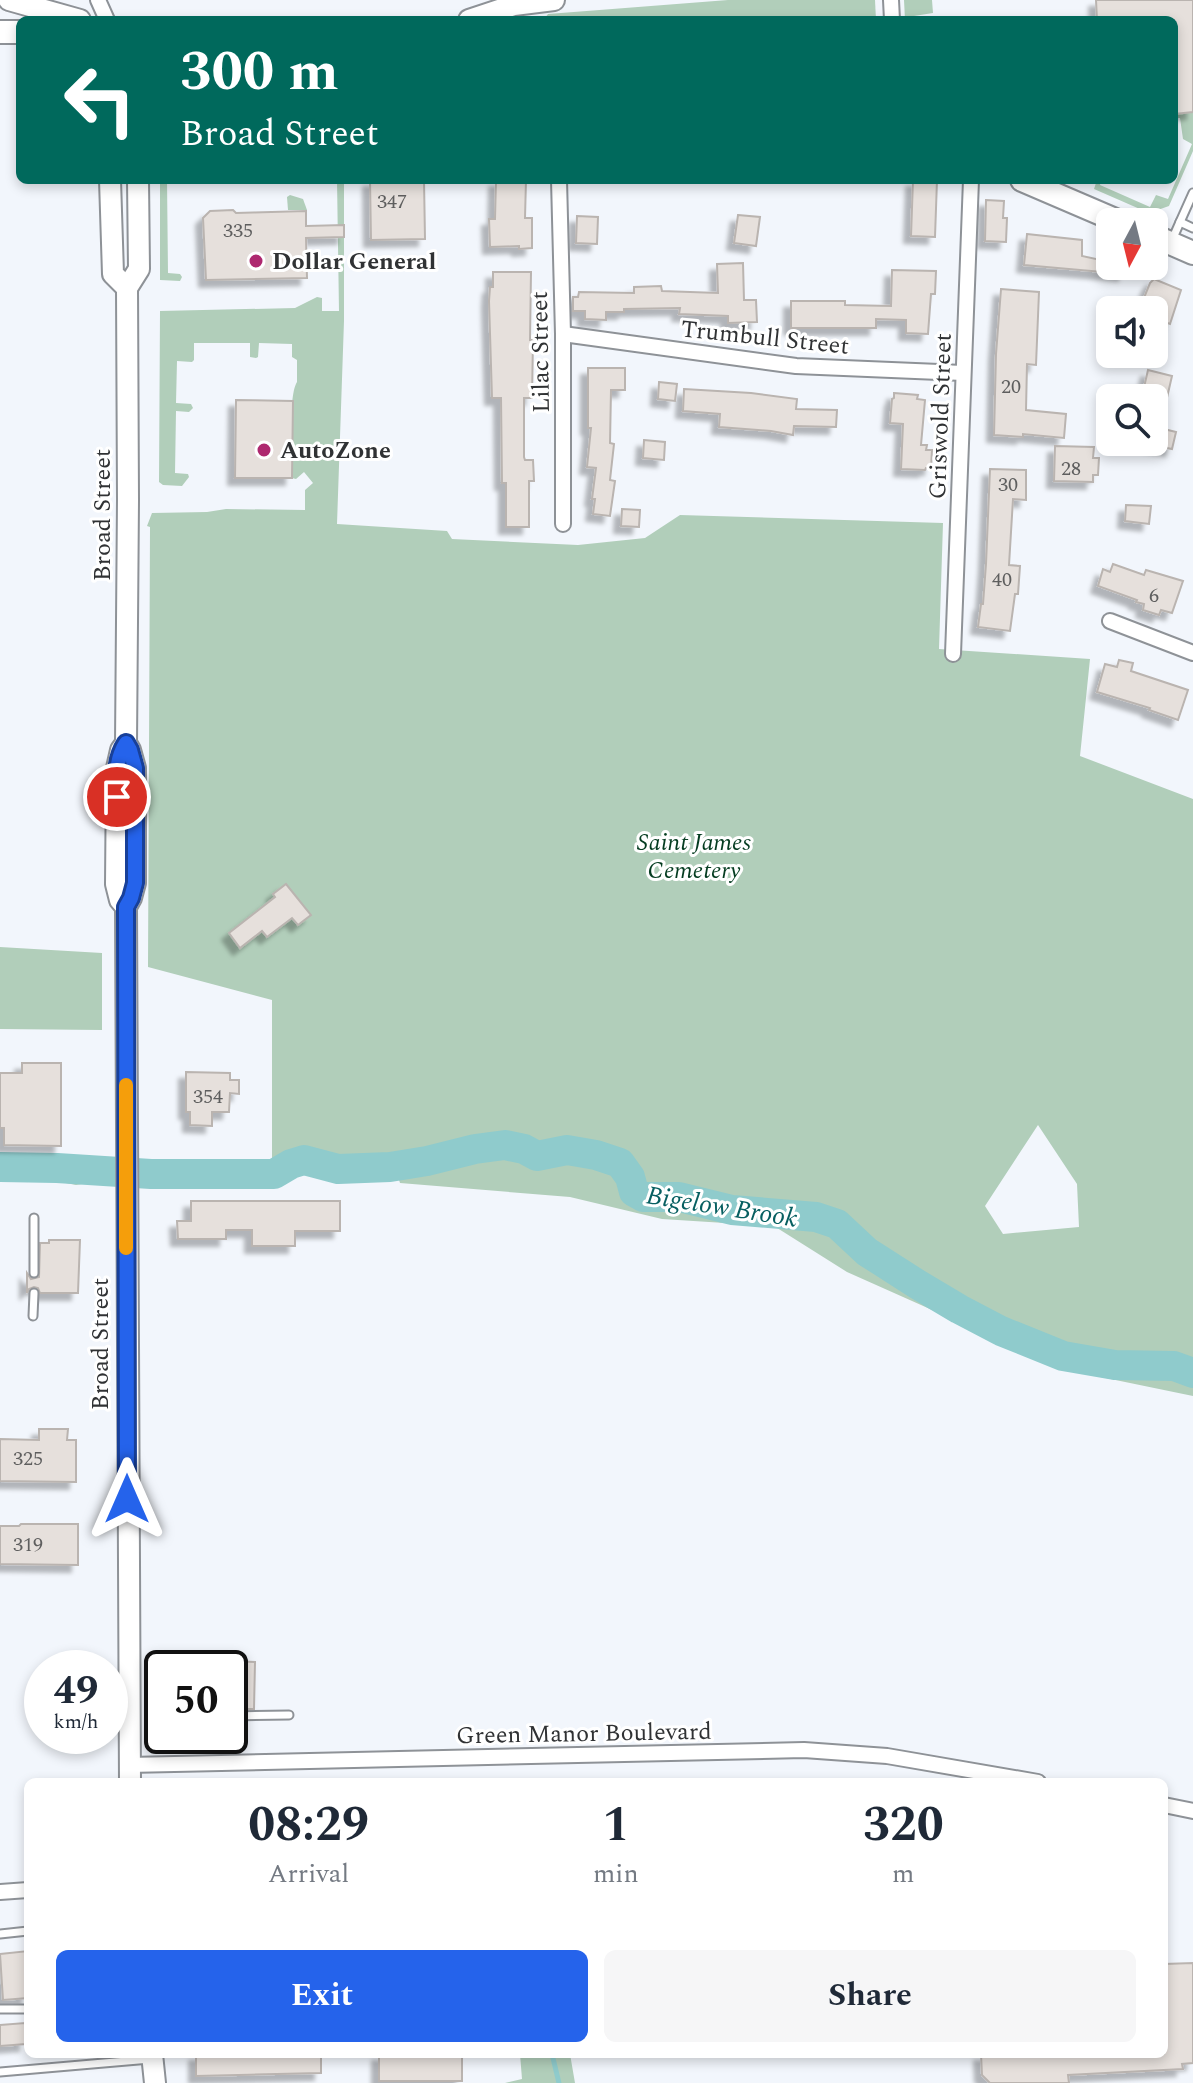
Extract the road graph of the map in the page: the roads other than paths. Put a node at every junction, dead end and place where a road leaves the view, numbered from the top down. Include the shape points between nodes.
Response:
1 (9, 0) edge
2 (554, 0) edge
3 (66, 16) edge
4 (481, 16) edge
5 (110, 184) edge
6 (138, 184) edge
7 (559, 184) edge
8 (971, 184) edge
9 (1031, 184) edge
10 (1193, 193) edge
11 (1190, 207) edge
12 (1096, 212) edge
13 (1180, 222) junction
14 (1193, 228) edge
15 (1168, 234) edge
16 (1168, 243) edge
17 (1193, 253) edge
18 (127, 288) junction
19 (563, 334) junction
20 (963, 373) junction
21 (563, 524) dead end
22 (1110, 621) dead end
23 (1193, 653) edge
24 (953, 654) dead end
25 (34, 1218) dead end
26 (34, 1273) dead end
27 (34, 1293) dead end
28 (33, 1316) dead end
29 (289, 1715) dead end
30 (248, 1716) edge
31 (129, 1773) edge
32 (1015, 1778) edge
33 (1168, 1806) edge
34 (1193, 1811) edge
35 (24, 1890) edge
36 (0, 1892) edge
37 (24, 1931) edge
38 (0, 1934) edge
39 (0, 2009) edge
40 (24, 2009) edge
41 (121, 2058) edge
42 (152, 2058) edge
43 (0, 2072) edge
44 (155, 2083) edge

1 - 3 main road
2 - 4 main road
5 - 18 main road, Broad Street via 113,274
6 - 18 main road, Broad Street via 139,269
7 - 19 street, Lilac Street
8 - 20 street, Griswold Street
9 - 12 main road
10 - 11 lane
11 - 13 lane
13 - 14 lane
13 - 15 lane
16 - 17 main road
18 - 31 main road, Broad Street via 126,743 135,768 135,883 126,907
19 - 20 street, Trumbull Street via 796,366
19 - 21 street, Lilac Street
20 - 24 street, Griswold Street
22 - 23 street
25 - 26 lane
27 - 28 lane
29 - 30 lane
31 - 32 street, Green Manor Boulevard via 804,1750 887,1756
33 - 34 street
35 - 36 street
37 - 38 lane
39 - 40 lane
41 - 43 lane
42 - 44 main road

